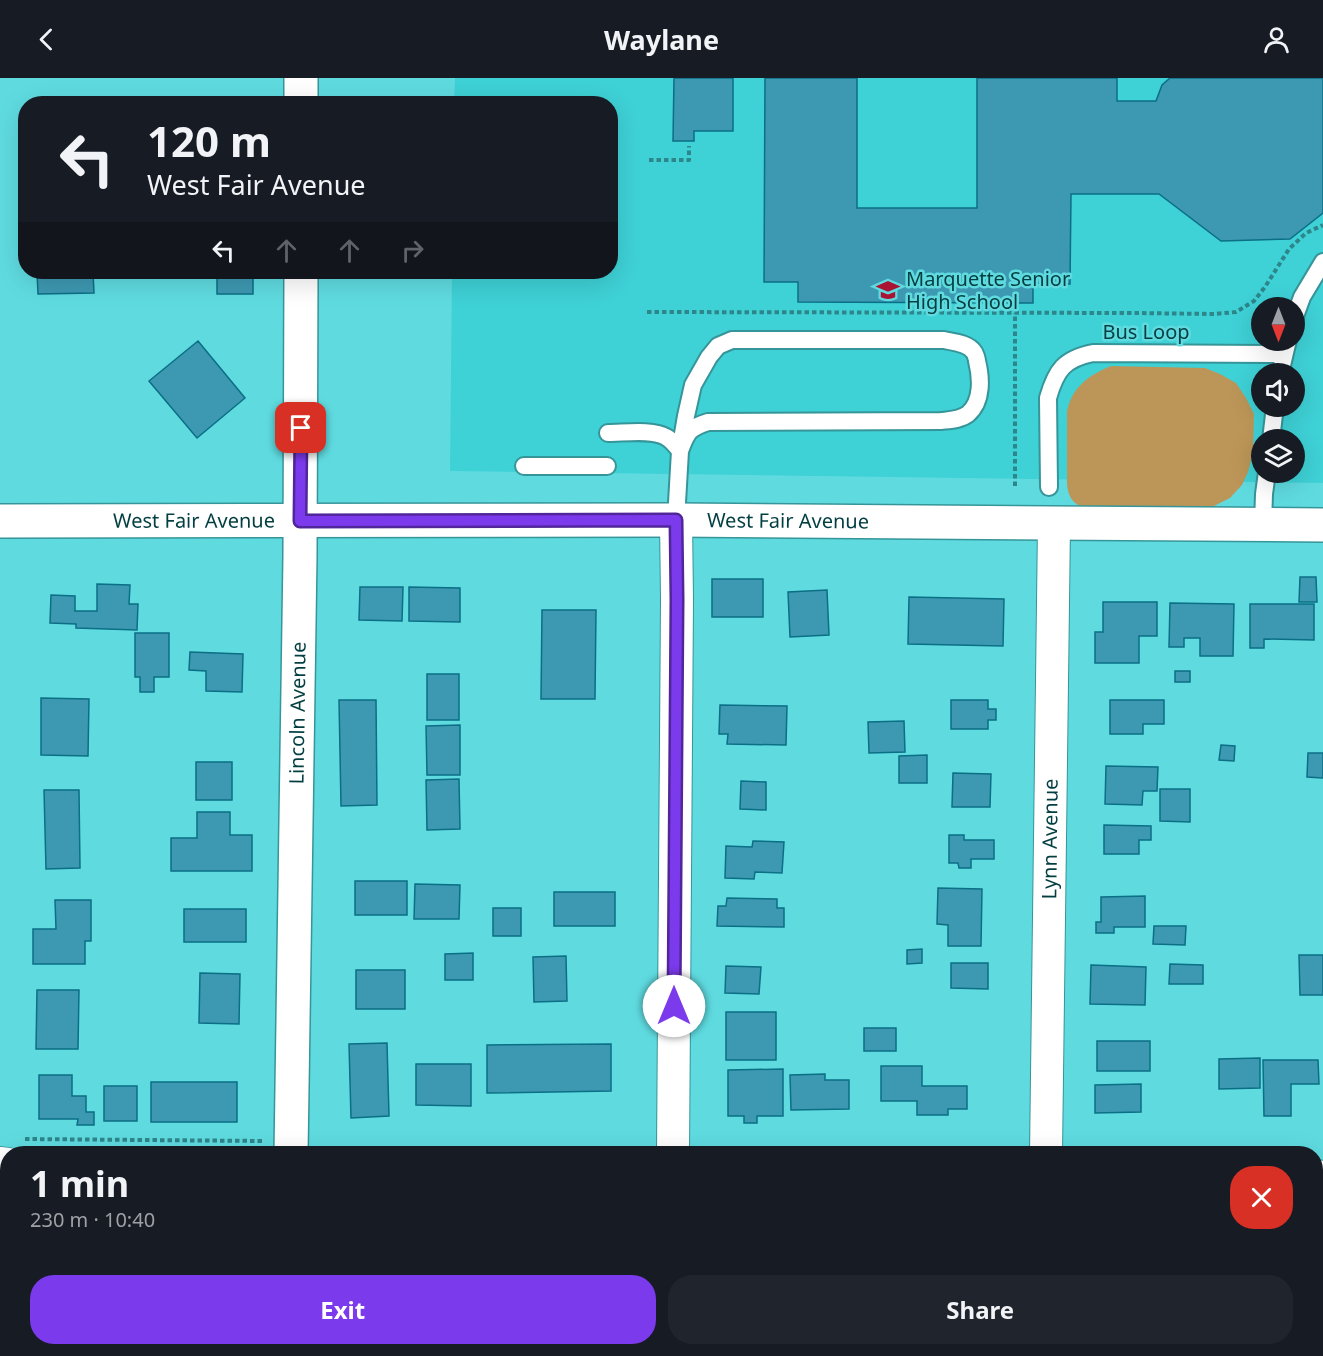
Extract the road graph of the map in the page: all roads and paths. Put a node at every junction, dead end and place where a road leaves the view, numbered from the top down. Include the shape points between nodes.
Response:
1 (301, 78) edge
2 (301, 96) edge
3 (689, 146) dead end
4 (648, 160) dead end
5 (1323, 225) edge
6 (1323, 262) edge
7 (301, 279) edge
8 (1302, 297) edge
9 (647, 312) dead end
10 (1015, 313) junction
11 (1251, 348) edge
12 (608, 433) dead end
13 (680, 451) junction
14 (524, 466) dead end
15 (607, 466) dead end
16 (1266, 483) edge
17 (1015, 486) dead end
18 (1049, 487) dead end
19 (676, 520) junction
20 (0, 521) edge
21 (300, 521) junction
22 (1054, 524) junction
23 (1263, 525) junction
24 (1323, 525) edge
25 (278, 1146) edge
26 (673, 1146) edge
27 (1046, 1146) edge

1 - 2 street
3 - 4 path via 689,160
5 - 10 path via 1306,233 1289,249 1254,302 1236,312
6 - 8 lane
7 - 21 street, Lincoln Avenue
9 - 10 path
10 - 17 path
11 - 18 lane, Bus Loop via 1093,353 1067,363 1058,372 1048,398
12 - 13 lane via 664,435
13 - 13 lane via 687,432 708,422 958,419 977,400 980,384 975,352 944,340 732,340 718,345 693,386
13 - 19 lane
14 - 15 lane
16 - 23 lane
19 - 21 street, West Fair Avenue
19 - 22 street, West Fair Avenue
19 - 26 street
20 - 21 street, West Fair Avenue
21 - 25 street, Lincoln Avenue
22 - 23 street, West Fair Avenue
22 - 27 street, Lynn Avenue
23 - 24 street, West Fair Avenue

